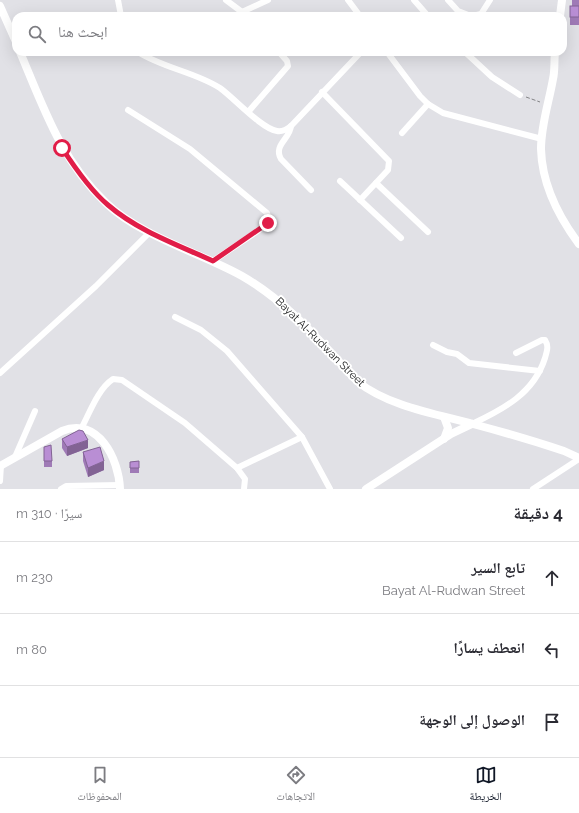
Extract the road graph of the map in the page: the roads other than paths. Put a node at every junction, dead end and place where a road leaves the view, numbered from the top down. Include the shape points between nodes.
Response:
1 (118, 0) edge
2 (227, 0) edge
3 (268, 0) edge
4 (348, 0) edge
5 (414, 0) edge
6 (448, 0) edge
7 (490, 0) edge
8 (557, 0) edge
9 (562, 0) edge
10 (0, 6) edge
11 (120, 12) edge
12 (242, 12) edge
13 (247, 12) edge
14 (357, 12) edge
15 (424, 12) edge
16 (463, 12) edge
17 (482, 12) edge
18 (556, 12) edge
19 (560, 12) edge
20 (12, 33) edge
21 (22, 56) edge
22 (148, 56) edge
23 (283, 56) edge
24 (357, 56) edge
25 (390, 56) edge
26 (470, 56) edge
27 (551, 56) edge
28 (555, 56) edge
29 (550, 90) junction
30 (322, 92) junction
31 (520, 94) road end
32 (428, 104) junction
33 (128, 110) dead end
34 (249, 111) junction
35 (291, 126) junction
36 (402, 133) dead end
37 (542, 139) junction
38 (340, 181) dead end
39 (376, 182) junction
40 (311, 190) dead end
41 (360, 200) junction
42 (150, 232) junction
43 (428, 232) dead end
44 (401, 238) dead end
45 (579, 244) edge
46 (213, 261) junction
47 (175, 317) dead end
48 (433, 345) dead end
49 (516, 353) dead end
50 (540, 371) junction
51 (0, 373) edge
52 (35, 411) dead end
53 (444, 417) junction
54 (472, 424) junction
55 (82, 427) junction
56 (302, 437) junction
57 (444, 439) junction
58 (15, 457) junction
59 (579, 458) edge
60 (0, 466) edge
61 (238, 468) junction
62 (0, 481) edge
63 (120, 487) edge
64 (61, 489) edge
65 (244, 489) edge
66 (330, 489) edge
67 (366, 489) edge
68 (533, 489) edge

1 - 11 street
2 - 12 street
3 - 13 street
4 - 14 street
5 - 15 street
6 - 16 street
7 - 17 street
8 - 18 street
9 - 19 street
10 - 20 street
21 - 42 street, Bayat Al-Rudwan Street via 50,125 74,166 107,204
22 - 34 street via 220,88
23 - 34 street via 288,66
24 - 30 street
25 - 32 street
26 - 31 street via 492,78
27 - 29 street via 548,79
28 - 29 street
29 - 37 street
30 - 35 street
30 - 39 street via 389,161 390,168
32 - 36 street
32 - 37 street via 442,112
33 - 46 street via 190,148 267,213 269,220 265,226
34 - 35 street via 268,128 276,131 284,131
35 - 40 street via 289,134 279,147 279,157
37 - 45 street via 544,170 551,196 557,212
38 - 41 street
39 - 41 street
39 - 43 street
41 - 44 street
42 - 46 street, Bayat Al-Rudwan Street
42 - 51 street via 100,282
46 - 53 street, Bayat Al-Rudwan Street via 276,298 366,388 380,396
47 - 56 street via 201,330 227,351
48 - 50 street via 458,354 469,363
49 - 50 street via 545,340 548,349
50 - 54 street via 530,386 512,402
52 - 58 street
53 - 54 street, Bayat Al-Rudwan Street
53 - 57 street via 448,428
54 - 57 street
54 - 59 street, Bayat Al-Rudwan Street via 555,448
55 - 58 street via 62,431
55 - 61 street via 110,381 122,380 185,423
55 - 63 street via 95,435 109,450 118,468
56 - 61 street
56 - 66 street
57 - 67 street
58 - 60 street
59 - 68 street
60 - 62 street
61 - 65 street via 245,479
63 - 64 street via 66,486

